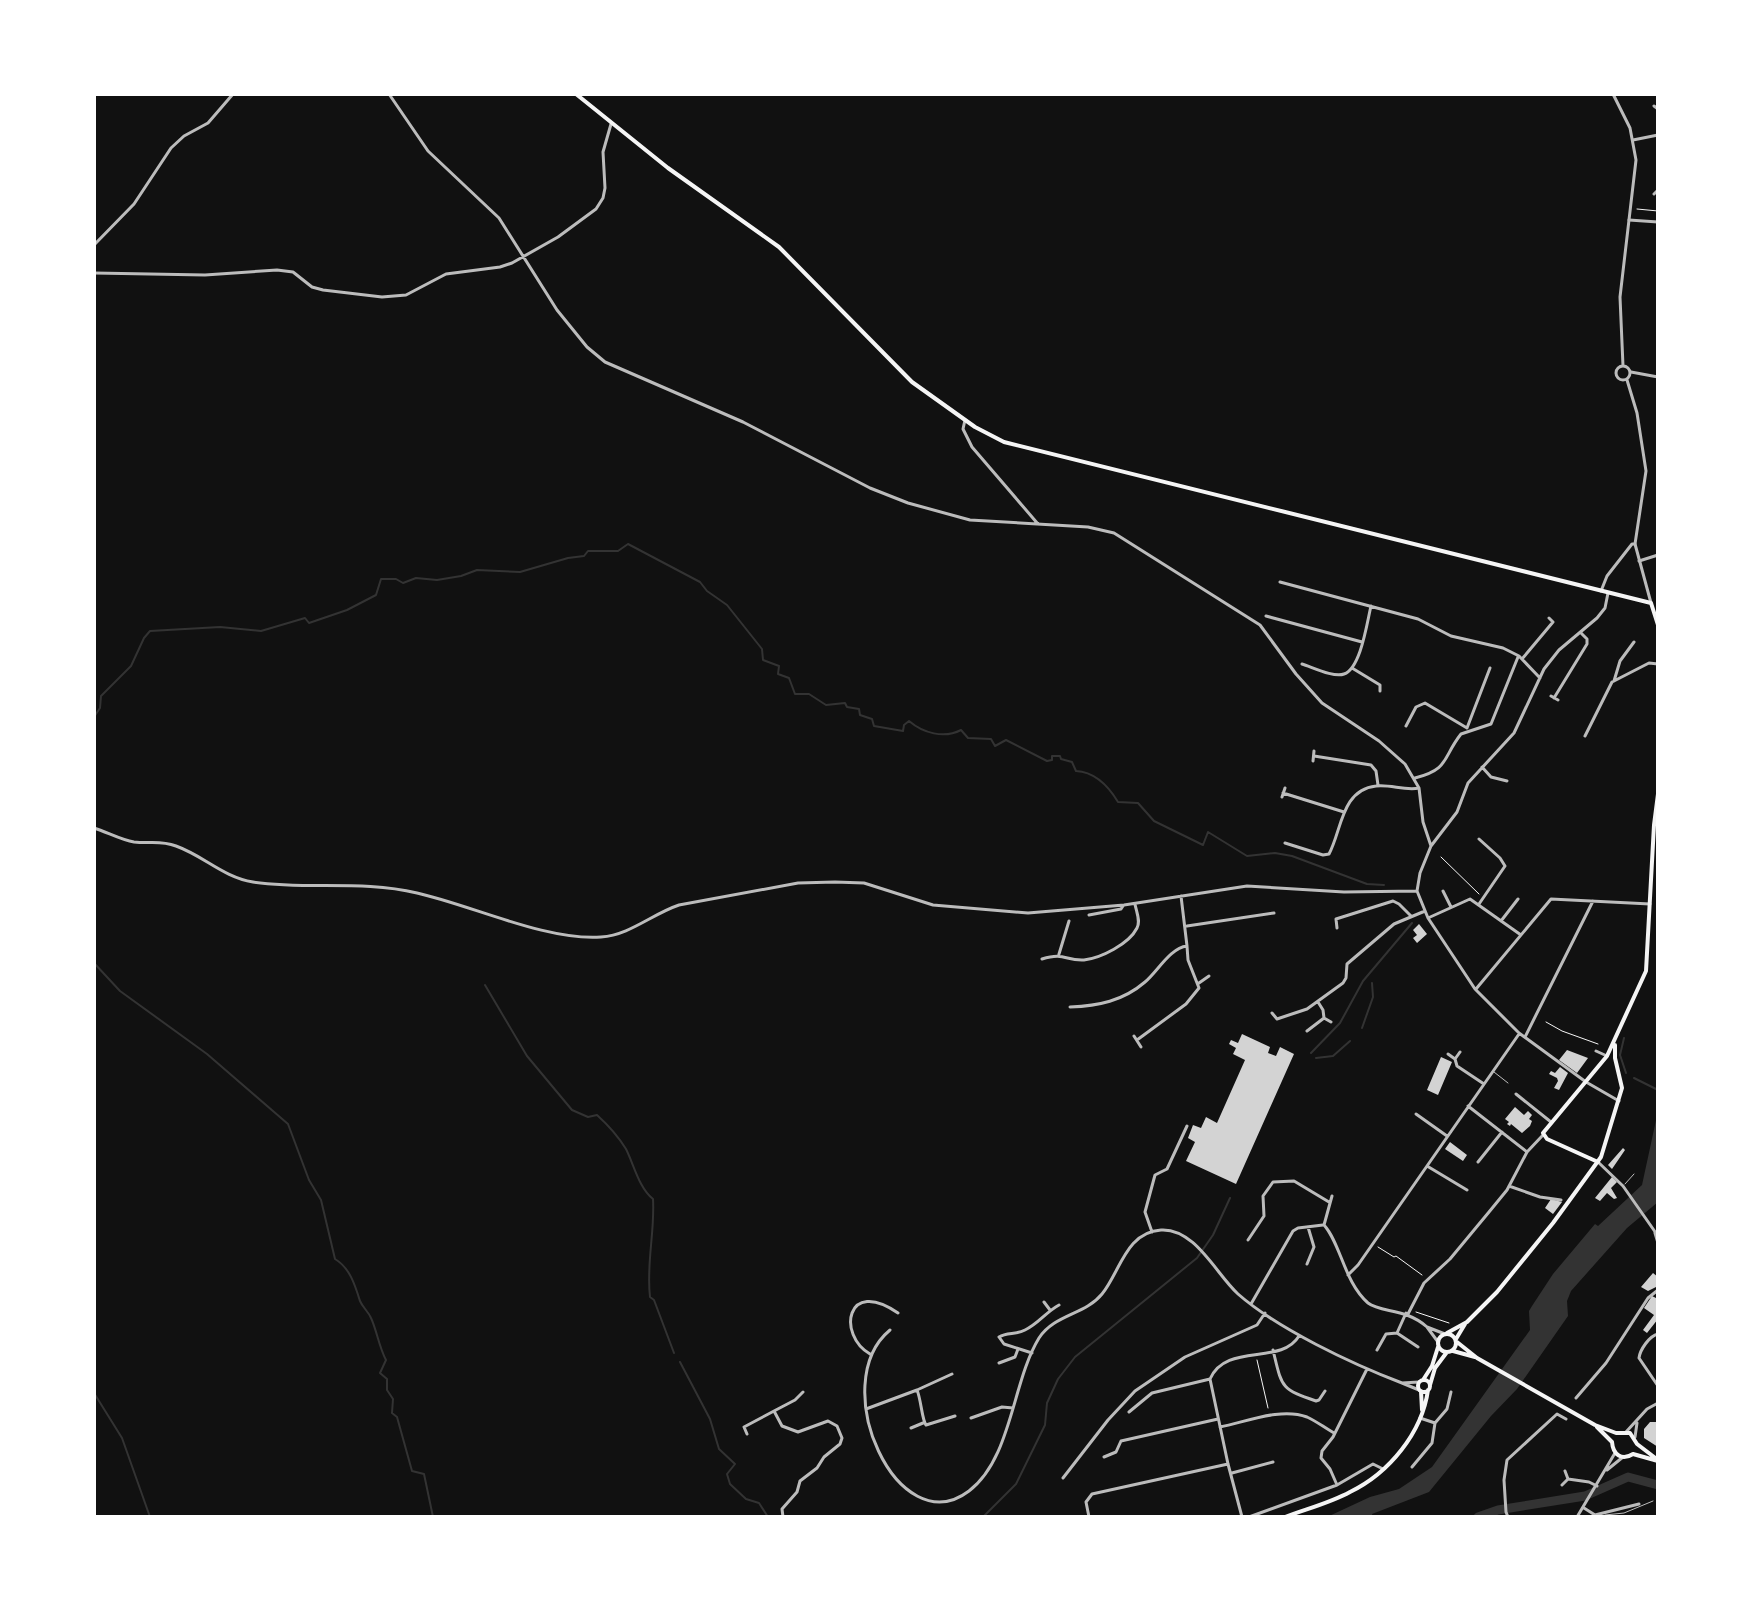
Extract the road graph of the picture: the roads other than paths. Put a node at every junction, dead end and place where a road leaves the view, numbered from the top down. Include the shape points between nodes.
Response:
1 (233, 94) edge
2 (389, 94) edge
3 (576, 94) edge
4 (1613, 94) edge
5 (611, 124) junction
6 (1658, 135) edge
7 (1633, 140) junction
8 (1629, 220) junction
9 (1658, 222) edge
10 (94, 245) edge
11 (524, 255) junction
12 (94, 273) edge
13 (1623, 366) junction
14 (1631, 372) junction
15 (1658, 377) edge
16 (1627, 380) junction
17 (965, 420) junction
18 (1038, 524) junction
19 (1635, 544) junction
20 (1658, 555) edge
21 (1639, 561) junction
22 (1280, 582) dead end
23 (1601, 592) junction
24 (1608, 593) junction
25 (1651, 603) junction
26 (1371, 606) junction
27 (1266, 616) dead end
28 (1549, 618) dead end
29 (1658, 625) edge
30 (1581, 632) junction
31 (1362, 642) junction
32 (1634, 642) dead end
33 (1520, 657) junction
34 (1302, 664) dead end
35 (1658, 664) edge
36 (1352, 668) junction
37 (1490, 668) dead end
38 (1540, 678) junction
39 (1614, 681) junction
40 (1380, 691) dead end
41 (1554, 698) dead end
42 (1403, 718) dead end
43 (1409, 720) junction
44 (1406, 726) dead end
45 (1467, 730) junction
46 (1585, 736) dead end
47 (1314, 756) dead end
48 (1482, 767) junction
49 (1502, 774) dead end
50 (1415, 778) junction
51 (1501, 780) junction
52 (1507, 781) dead end
53 (1378, 785) junction
54 (1419, 788) junction
55 (1283, 793) dead end
56 (1658, 794) edge
57 (1344, 812) junction
58 (94, 828) edge
59 (1479, 839) dead end
60 (1288, 845) dead end
61 (1431, 846) junction
62 (1417, 891) junction
63 (1443, 891) dead end
64 (1181, 896) junction
65 (1518, 899) dead end
66 (1593, 901) junction
67 (1134, 903) junction
68 (1479, 904) junction
69 (1650, 904) junction
70 (1124, 905) junction
71 (1451, 907) junction
72 (1335, 910) dead end
73 (1425, 911) junction
74 (1274, 913) dead end
75 (1089, 915) dead end
76 (1411, 916) junction
77 (1428, 918) junction
78 (1336, 919) junction
79 (1069, 921) dead end
80 (1501, 921) junction
81 (1185, 926) junction
82 (1337, 928) dead end
83 (1521, 935) junction
84 (1187, 946) junction
85 (1059, 954) junction
86 (1042, 959) dead end
87 (1205, 972) dead end
88 (1198, 984) junction
89 (1475, 989) junction
90 (1318, 1002) junction
91 (1073, 1006) dead end
92 (1272, 1013) dead end
93 (1324, 1018) junction
94 (1277, 1019) junction
95 (1331, 1022) dead end
96 (1275, 1025) dead end
97 (1307, 1031) dead end
98 (1519, 1033) junction
99 (1134, 1036) dead end
100 (1525, 1037) junction
101 (1137, 1040) junction
102 (1615, 1042) junction
103 (1141, 1047) dead end
104 (1596, 1051) road end
105 (1460, 1052) dead end
106 (1448, 1054) dead end
107 (1607, 1056) junction
108 (1615, 1058) junction
109 (1455, 1059) junction
110 (1601, 1063) junction
111 (1493, 1070) junction
112 (1584, 1081) junction
113 (1508, 1083) dead end
114 (1484, 1084) junction
115 (1516, 1094) dead end
116 (1619, 1101) junction
117 (1468, 1106) junction
118 (1416, 1114) dead end
119 (1551, 1122) junction
120 (1187, 1126) dead end
121 (1502, 1132) junction
122 (1543, 1135) junction
123 (1447, 1136) junction
124 (1527, 1152) junction
125 (1478, 1162) dead end
126 (1598, 1162) junction
127 (1427, 1166) junction
128 (1634, 1174) dead end
129 (1509, 1186) junction
130 (1623, 1186) junction
131 (1467, 1190) dead end
132 (1332, 1196) dead end
133 (1561, 1200) dead end
134 (1329, 1202) junction
135 (1324, 1225) junction
136 (1308, 1226) junction
137 (1245, 1228) dead end
138 (1152, 1232) junction
139 (1252, 1232) junction
140 (1656, 1235) edge
141 (1248, 1240) dead end
142 (1658, 1243) edge
143 (1307, 1264) dead end
144 (1348, 1275) junction
145 (1658, 1290) edge
146 (1044, 1302) dead end
147 (1251, 1304) junction
148 (1059, 1305) dead end
149 (1050, 1310) junction
150 (1409, 1311) junction
151 (898, 1313) dead end
152 (1265, 1313) junction
153 (1467, 1322) junction
154 (1427, 1327) junction
155 (890, 1330) dead end
156 (1397, 1333) junction
157 (1446, 1333) junction
158 (1300, 1334) junction
159 (1658, 1334) edge
160 (1456, 1340) junction
161 (1438, 1343) junction
162 (1418, 1347) dead end
163 (1018, 1349) junction
164 (1273, 1350) junction
165 (1377, 1350) dead end
166 (1449, 1352) junction
167 (1032, 1353) junction
168 (870, 1354) junction
169 (1255, 1354) junction
170 (1477, 1358) junction
171 (1257, 1360) road end
172 (999, 1363) dead end
173 (1367, 1368) junction
174 (952, 1374) dead end
175 (1210, 1379) junction
176 (1421, 1381) junction
177 (1402, 1383) junction
178 (1658, 1386) edge
179 (1429, 1388) junction
180 (917, 1390) junction
181 (1325, 1391) dead end
182 (1420, 1391) junction
183 (803, 1392) dead end
184 (1451, 1392) dead end
185 (1576, 1398) dead end
186 (1658, 1403) edge
187 (1013, 1408) junction
188 (866, 1409) junction
189 (1552, 1409) dead end
190 (774, 1411) junction
191 (1129, 1412) dead end
192 (984, 1414) junction
193 (1557, 1414) junction
194 (1421, 1415) junction
195 (955, 1416) dead end
196 (971, 1418) dead end
197 (1218, 1419) junction
198 (1566, 1419) dead end
199 (986, 1420) dead end
200 (741, 1421) dead end
201 (923, 1423) junction
202 (1435, 1423) junction
203 (1637, 1423) junction
204 (1595, 1425) junction
205 (744, 1427) junction
206 (1220, 1427) junction
207 (911, 1428) dead end
208 (1334, 1433) junction
209 (1623, 1433) junction
210 (747, 1434) dead end
211 (1117, 1437) dead end
212 (1635, 1437) junction
213 (1121, 1441) junction
214 (1612, 1442) junction
215 (1637, 1444) junction
216 (1615, 1453) junction
217 (1633, 1454) junction
218 (1104, 1457) dead end
219 (1623, 1457) junction
220 (1064, 1461) dead end
221 (1658, 1461) edge
222 (1273, 1462) dead end
223 (1228, 1464) junction
224 (1071, 1467) junction
225 (1412, 1467) dead end
226 (1383, 1469) junction
227 (1606, 1470) junction
228 (1565, 1471) dead end
229 (1232, 1473) junction
230 (1063, 1478) dead end
231 (1568, 1479) junction
232 (1337, 1485) junction
233 (1562, 1485) dead end
234 (1596, 1488) junction
235 (1629, 1501) dead end
236 (1653, 1501) dead end
237 (1639, 1504) dead end
238 (1632, 1507) junction
239 (1584, 1508) junction
240 (1602, 1514) junction
241 (1507, 1516) edge
242 (1595, 1516) edge
243 (783, 1517) edge
244 (1089, 1517) edge
245 (1242, 1517) edge
246 (1249, 1517) edge
247 (1285, 1517) edge
248 (1577, 1517) edge

1 - 10 street via 208,123 171,148 134,204
2 - 11 street via 428,151 499,218
3 - 5 main road
4 - 7 street
5 - 11 street via 603,152 605,188 600,205
5 - 17 main road via 779,247 912,382
6 - 7 street
7 - 8 street
8 - 9 street
8 - 13 street via 1619,314
11 - 12 street via 500,267 457,270 400,296 323,290 293,272 277,270
11 - 18 street via 568,324 609,364 743,422 899,500 970,520
13 - 14 street
13 - 16 street via 1616,374
14 - 15 street
14 - 16 street
16 - 19 street via 1646,471
17 - 18 street via 963,429 972,447
17 - 23 main road via 1030,450
18 - 50 street via 1114,533 1250,617 1322,703 1379,741
19 - 21 street
19 - 23 street via 1607,576
20 - 21 street
21 - 25 street
22 - 26 street
23 - 24 main road
24 - 25 main road
24 - 30 street via 1605,608
25 - 29 main road
26 - 31 street
26 - 33 street
27 - 31 street
28 - 33 street via 1553,622
30 - 38 street via 1551,659
30 - 41 street via 1587,644
31 - 36 street
32 - 39 street
33 - 38 street
33 - 45 street via 1493,721 1483,729
34 - 36 street via 1341,675
35 - 39 street via 1649,663
36 - 40 street via 1380,685
37 - 45 street
38 - 48 street via 1514,733
39 - 46 street
42 - 43 street
43 - 44 street
43 - 45 street via 1425,703
45 - 50 street via 1434,772
47 - 53 street via 1371,765
48 - 51 street
48 - 61 street
49 - 51 street
50 - 54 street
51 - 52 street
53 - 54 street
53 - 57 street via 1355,795
54 - 61 street
55 - 57 street
56 - 69 main road
57 - 60 street via 1329,854
58 - 70 street via 135,842 179,847 241,880 388,886 543,929 600,937 679,905 798,883 864,883 933,905 1028,913
59 - 68 street via 1505,866
61 - 62 street
62 - 64 street via 1247,886
62 - 73 street
63 - 71 street
64 - 67 street
64 - 81 street
65 - 80 street
66 - 69 street
66 - 83 street via 1551,899
66 - 100 street
67 - 70 street
67 - 85 street via 1138,925 1121,943 1084,960
68 - 71 street via 1467,900
68 - 80 street
69 - 102 main road via 1646,971
70 - 75 street
71 - 77 street
72 - 78 street
73 - 76 street
73 - 77 street
74 - 81 street
76 - 78 street via 1393,901
76 - 90 street via 1347,964 1345,981
77 - 89 street
78 - 82 street
79 - 85 street
80 - 83 street
81 - 84 street
83 - 89 street
84 - 88 street
84 - 91 street via 1126,995 1099,1005
85 - 86 street
87 - 88 street via 1211,978
88 - 101 street via 1190,1001
89 - 98 street
90 - 93 street
90 - 94 street
92 - 94 street
93 - 95 street
93 - 97 street
94 - 96 street
98 - 100 street
98 - 111 street
99 - 101 street
100 - 112 street
101 - 103 street
102 - 107 main road
102 - 108 main road
104 - 107 street
105 - 109 street
106 - 109 street
107 - 110 main road
108 - 110 main road
108 - 116 main road via 1622,1088
109 - 114 street
110 - 112 main road
111 - 113 lane
111 - 114 street
112 - 116 street
112 - 119 main road
114 - 117 street
115 - 119 street
116 - 126 main road
117 - 121 street
117 - 123 street
118 - 123 street
119 - 122 main road
120 - 138 street via 1167,1169 1155,1175 1145,1212
121 - 124 street
121 - 125 street
122 - 124 street
122 - 126 main road
123 - 127 street
124 - 129 street
126 - 130 street
126 - 153 main road via 1510,1276
127 - 131 street
127 - 144 street
128 - 130 lane
129 - 133 street
129 - 150 street via 1450,1259 1427,1279
130 - 140 street
132 - 134 street
134 - 135 street
134 - 139 street via 1298,1183 1276,1181 1269,1185 1265,1213
135 - 136 street
135 - 144 street
136 - 143 street via 1314,1247
136 - 147 street via 1289,1235
137 - 139 street
138 - 147 street via 1174,1232 1189,1240
138 - 167 street via 1132,1244 1092,1305 1055,1322
139 - 141 street
140 - 142 street
144 - 150 street via 1371,1305
145 - 185 street
146 - 149 street
147 - 152 street
148 - 149 street
149 - 163 street via 1028,1329 999,1337
150 - 154 street
150 - 156 street
151 - 168 street via 877,1301 854,1308 854,1335
152 - 158 street
152 - 224 street via 1257,1325 1198,1350 1144,1383
153 - 157 main road
153 - 160 main road
154 - 157 street
154 - 161 street
155 - 168 street
156 - 162 street
156 - 165 street via 1386,1334
157 - 160 main road
157 - 161 main road
158 - 164 street via 1292,1346
158 - 173 street
159 - 178 street via 1639,1358
160 - 166 main road
160 - 170 main road
161 - 166 main road
161 - 176 main road
163 - 167 street
163 - 172 street via 1015,1357
164 - 169 street
164 - 181 street via 1287,1389 1316,1401
166 - 170 main road
166 - 179 main road via 1435,1368
167 - 187 street
168 - 188 street
169 - 171 street
169 - 175 street via 1222,1365
170 - 204 main road
173 - 177 street
173 - 208 street
174 - 180 street
175 - 191 street via 1152,1393
175 - 197 street
176 - 177 street
176 - 179 main road
176 - 182 main road
177 - 182 street
179 - 182 main road
179 - 194 main road
180 - 188 street
180 - 201 street
182 - 194 main road
183 - 190 street
184 - 202 street via 1447,1409
186 - 203 street
187 - 188 street via 979,1481 960,1497 933,1503 916,1497 889,1468
187 - 192 street
189 - 193 street
190 - 205 street
190 - 243 street via 790,1431 828,1421 842,1436 800,1481 782,1509
192 - 196 street
192 - 199 street
193 - 198 street
193 - 241 street via 1507,1460
194 - 202 street
194 - 226 main road via 1410,1439
195 - 201 street
197 - 206 street
197 - 213 street
200 - 205 street
201 - 207 street
202 - 225 street via 1432,1443
203 - 209 street
203 - 212 street
204 - 209 main road
204 - 214 main road
205 - 210 street
206 - 208 street via 1286,1414 1300,1415
206 - 223 street
208 - 232 street via 1321,1456
209 - 212 main road
209 - 214 main road
211 - 213 street
212 - 215 main road
213 - 218 street via 1116,1452
214 - 216 main road
215 - 217 main road
215 - 221 main road
216 - 219 main road
216 - 227 street
217 - 219 main road
217 - 221 main road
219 - 227 street
220 - 224 street
222 - 229 street
223 - 229 street
223 - 244 street via 1092,1494 1086,1502
224 - 230 street
226 - 232 street via 1373,1464
226 - 247 main road via 1350,1493
227 - 234 street
228 - 231 street
229 - 245 street
231 - 233 street
231 - 234 street
232 - 246 street
234 - 239 street
235 - 238 street
236 - 240 lane via 1624,1513
237 - 238 street
238 - 240 street
239 - 242 street
239 - 248 street
240 - 242 street

